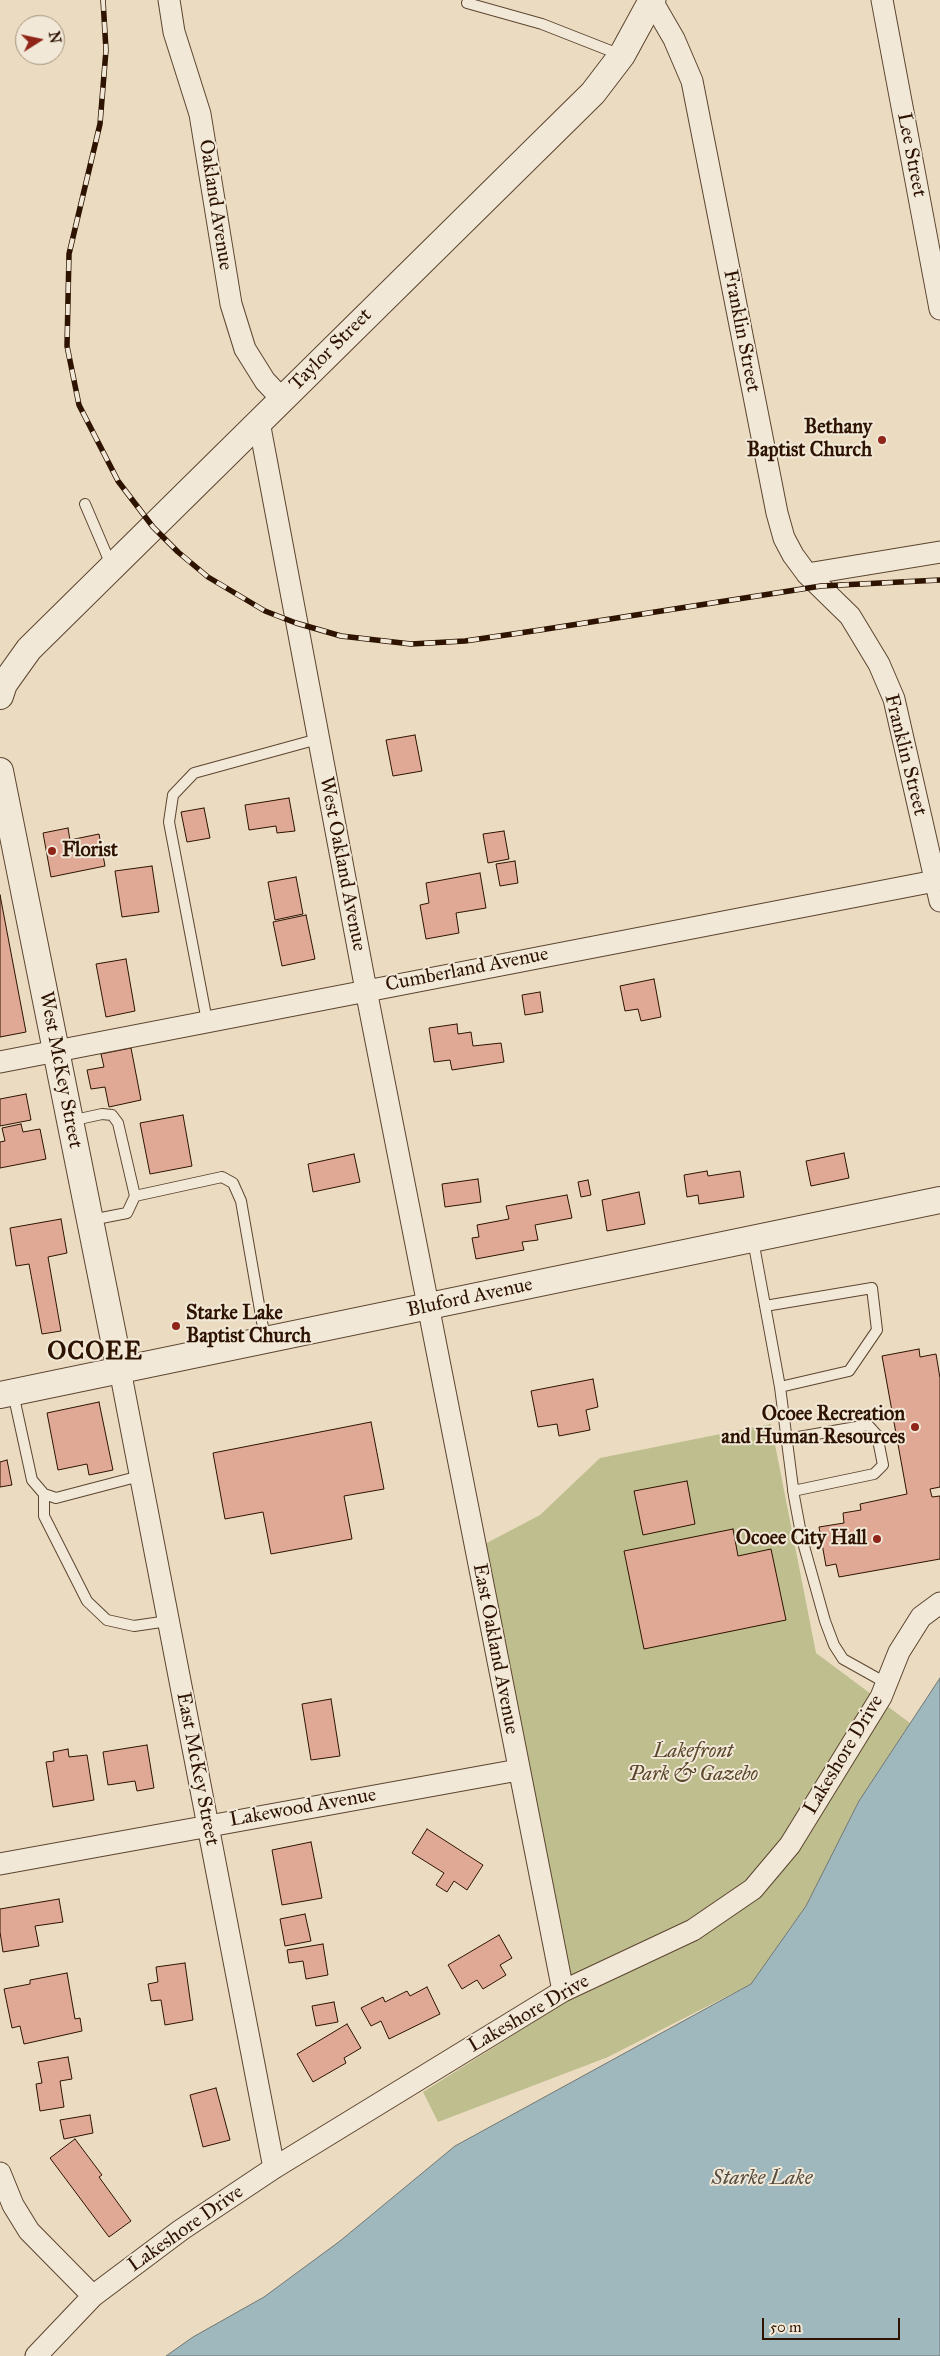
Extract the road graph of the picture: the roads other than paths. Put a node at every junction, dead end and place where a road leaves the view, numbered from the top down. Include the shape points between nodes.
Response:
1 (169, 0) edge
2 (653, 0) edge
3 (882, 0) edge
4 (467, 3) dead end
5 (622, 55) junction
6 (940, 309) edge
7 (282, 399) junction
8 (259, 422) junction
9 (85, 504) dead end
10 (940, 552) edge
11 (112, 568) junction
12 (807, 574) junction
13 (0, 696) edge
14 (318, 739) junction
15 (0, 771) edge
16 (6, 826) edge
17 (935, 880) junction
18 (940, 902) edge
19 (366, 990) junction
20 (207, 1021) junction
21 (56, 1051) junction
22 (0, 1062) edge
23 (70, 1121) junction
24 (135, 1196) junction
25 (940, 1200) edge
26 (90, 1221) junction
27 (753, 1239) junction
28 (765, 1306) junction
29 (428, 1307) junction
30 (265, 1340) junction
31 (120, 1370) junction
32 (780, 1387) junction
33 (6, 1393) edge
34 (787, 1439) junction
35 (140, 1476) junction
36 (793, 1492) junction
37 (44, 1494) junction
38 (940, 1603) edge
39 (168, 1621) junction
40 (886, 1683) junction
41 (518, 1770) junction
42 (208, 1825) junction
43 (0, 1864) edge
44 (563, 1991) junction
45 (274, 2168) junction
46 (0, 2173) edge
47 (92, 2296) junction
48 (36, 2356) edge

1 - 7 street, Oakland Avenue via 174,32 200,114 231,304 245,348 265,382
2 - 5 street, Taylor Street
2 - 12 street, Franklin Street via 692,81 777,513 784,538
3 - 6 street, Lee Street
4 - 5 lane via 542,24
5 - 7 street, Taylor Street via 594,93
7 - 8 street, Taylor Street
8 - 11 street, Taylor Street
8 - 14 street, West Oakland Avenue
9 - 11 lane
10 - 12 street
11 - 13 street, Taylor Street via 29,649 4,684
12 - 17 street, Franklin Street via 850,616 879,664 894,699
14 - 19 street, West Oakland Avenue
14 - 20 lane via 194,773 173,795 170,822
15 - 16 street, West McKey Street
16 - 21 street, West McKey Street
17 - 18 street, Franklin Street
17 - 19 street, Cumberland Avenue
19 - 20 street, Cumberland Avenue
19 - 29 street, West Oakland Avenue
20 - 21 street, Cumberland Avenue
21 - 22 street, Cumberland Avenue
21 - 23 street, West McKey Street
23 - 24 lane via 112,1115 118,1123
23 - 26 street, West McKey Street
24 - 26 lane via 127,1212
24 - 30 lane via 222,1176 233,1183 241,1201
25 - 27 street, Bluford Avenue
26 - 31 street, West McKey Street
27 - 28 lane
27 - 29 street, Bluford Avenue
28 - 32 lane
28 - 32 lane via 872,1288 877,1330 849,1370
29 - 30 street, Bluford Avenue
29 - 41 street, East Oakland Avenue
30 - 31 street, Bluford Avenue
31 - 33 street, Bluford Avenue
31 - 35 street, East McKey Street
32 - 34 lane
33 - 37 lane via 32,1480
34 - 36 lane
34 - 36 lane via 868,1425 877,1435 883,1465 874,1474
35 - 37 lane via 56,1498
35 - 39 street, East McKey Street
36 - 40 lane via 802,1539 834,1645 842,1659
37 - 39 lane via 44,1516 86,1601 107,1620 134,1626
38 - 40 street, Lakeshore Drive via 920,1617 899,1652
39 - 42 street, East McKey Street
40 - 44 street, Lakeshore Drive via 881,1697 790,1845 753,1889 692,1930
41 - 42 street, Lakewood Avenue
41 - 44 street, East Oakland Avenue
42 - 43 street, Lakewood Avenue
42 - 45 street, East McKey Street
44 - 45 street, Lakeshore Drive
45 - 47 street, Lakeshore Drive via 181,2230
46 - 47 street via 13,2206 29,2231
47 - 48 street, Lakeshore Drive

